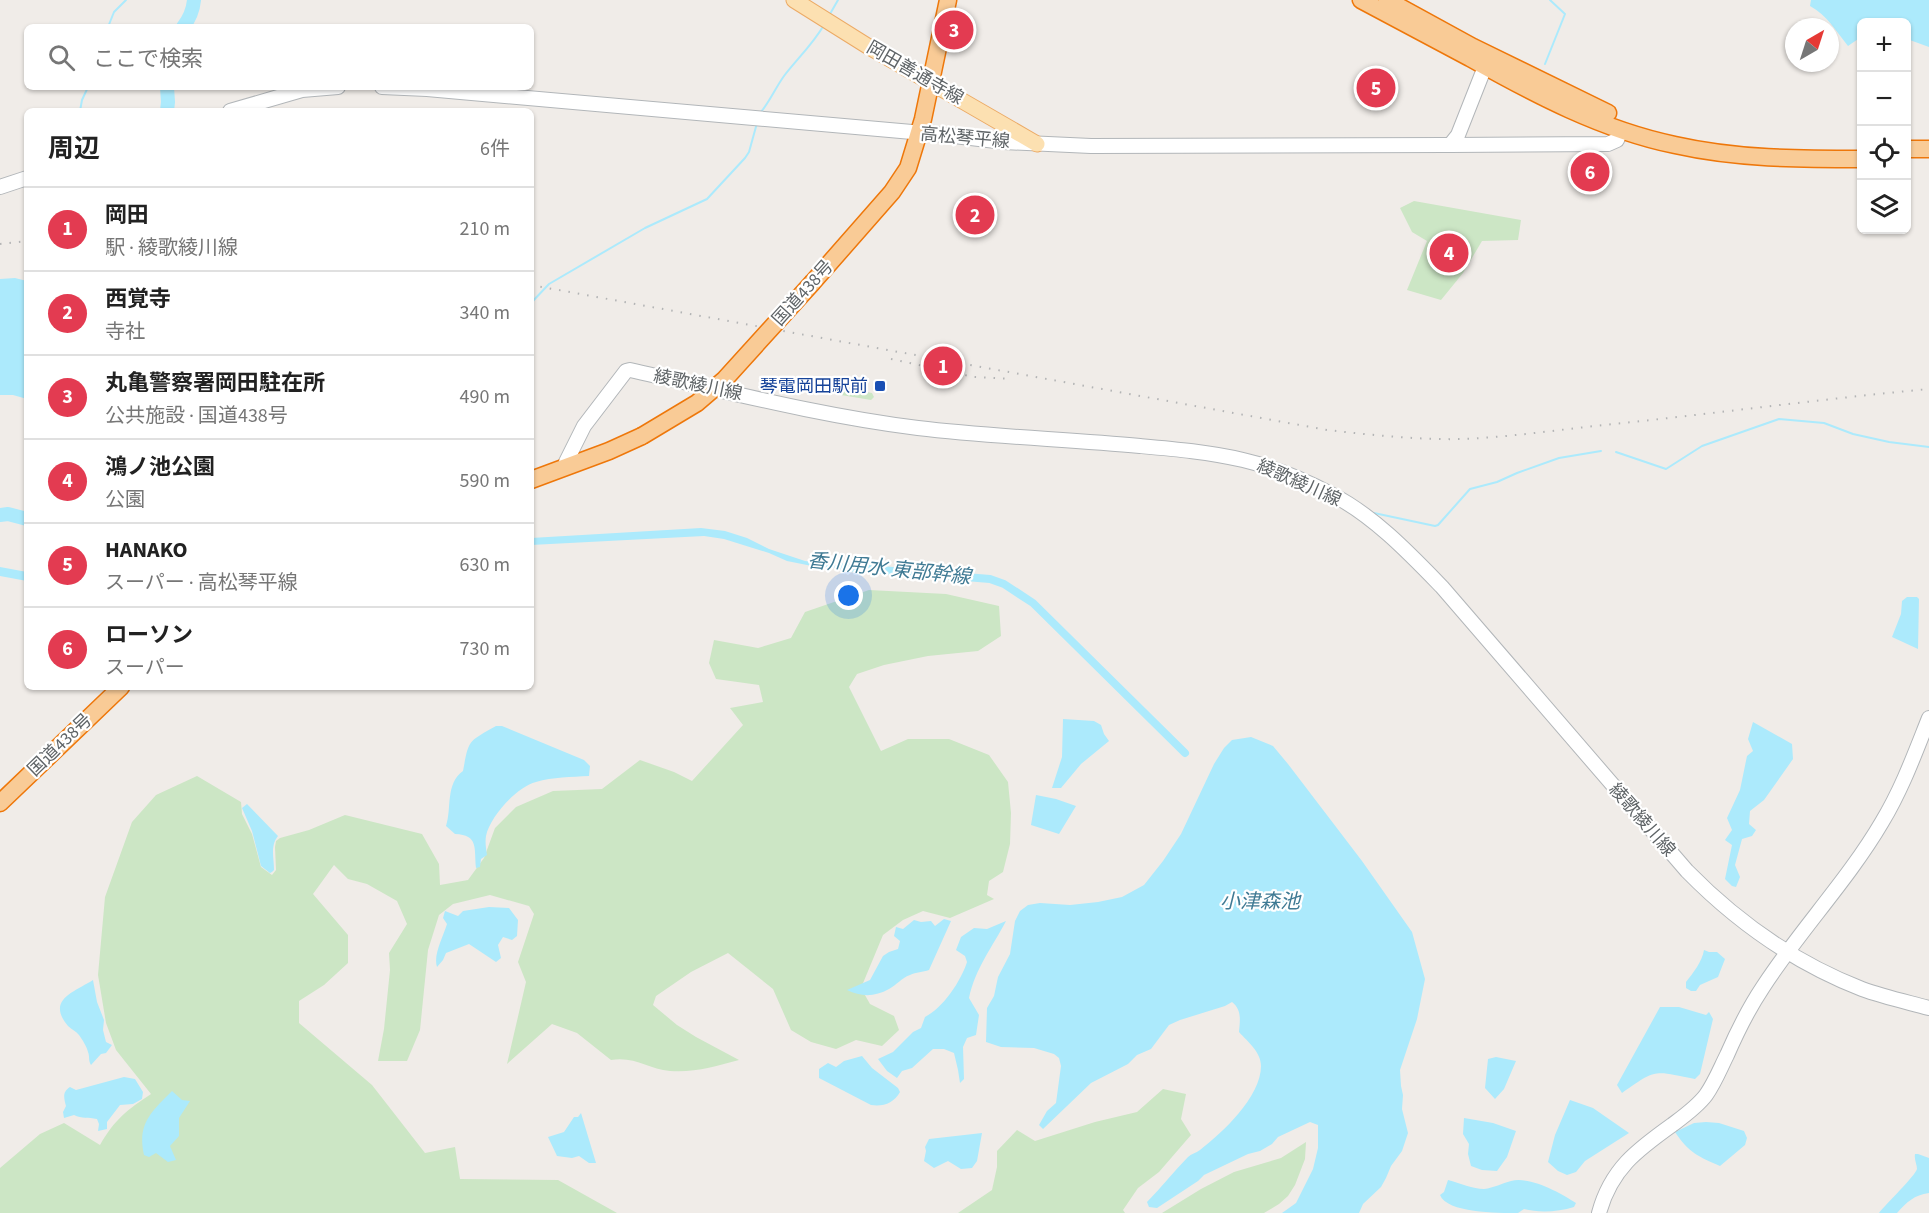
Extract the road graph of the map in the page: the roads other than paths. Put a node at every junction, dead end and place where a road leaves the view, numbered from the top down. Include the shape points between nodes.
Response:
1 (794, 0) edge
2 (948, 0) edge
3 (1361, 0) edge
4 (1387, 0) edge
5 (1488, 61) junction
6 (929, 82) junction
7 (302, 90) edge
8 (438, 90) edge
9 (240, 108) edge
10 (1622, 130) junction
11 (919, 134) junction
12 (1036, 144) junction
13 (1450, 144) junction
14 (1857, 148) edge
15 (1911, 149) edge
16 (1929, 149) edge
17 (1857, 159) edge
18 (1911, 160) edge
19 (1929, 160) edge
20 (24, 179) edge
21 (0, 187) edge
22 (582, 430) junction
23 (605, 453) junction
24 (566, 467) junction
25 (534, 479) edge
26 (118, 690) edge
27 (1929, 718) edge
28 (0, 803) edge
29 (1786, 952) junction
30 (1929, 1008) edge
31 (1599, 1213) edge

1 - 6 main road, 岡田善通寺線
2 - 6 highway, 国道438号
3 - 5 highway
4 - 5 highway
5 - 10 highway via 1549,100
5 - 13 main road via 1458,135
5 - 14 highway via 1622,119 1676,134 1748,145
6 - 11 highway, 国道438号
6 - 12 main road, 岡田善通寺線
7 - 9 main road
8 - 11 main road, 高松琴平線
10 - 13 main road, 高松琴平線 via 1617,140 1608,144
10 - 17 highway via 1674,145 1730,154
11 - 12 main road, 高松琴平線
11 - 23 highway, 国道438号, bridge via 900,182 725,379 688,409
12 - 13 main road, 高松琴平線
15 - 16 highway
18 - 19 highway
20 - 21 main road
22 - 23 main road via 585,448
22 - 24 main road, 綾歌綾川線
22 - 29 main road, 綾歌綾川線 via 630,370 889,423 1210,454 1243,460 1302,480 1338,498 1398,543 1442,587 1687,871 1724,907
23 - 24 highway, 国道438号
24 - 25 highway, 国道438号
26 - 28 highway, 国道438号
27 - 29 main road via 1882,822
29 - 30 main road, 綾歌綾川線 via 1833,977
29 - 31 main road via 1744,1018 1718,1077 1704,1098 1626,1162 1609,1187

